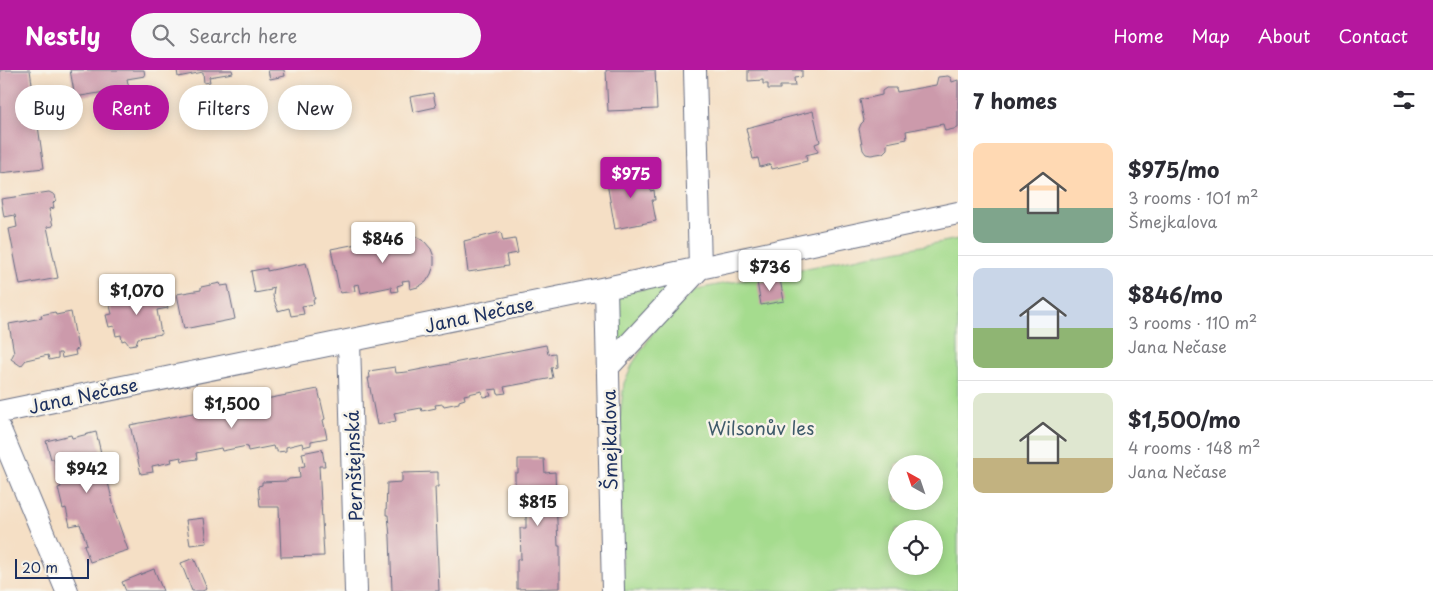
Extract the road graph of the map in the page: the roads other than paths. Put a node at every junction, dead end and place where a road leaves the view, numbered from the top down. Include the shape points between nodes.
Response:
1 (695, 70) edge
2 (958, 213) edge
3 (700, 268) junction
4 (606, 288) junction
5 (349, 341) junction
6 (608, 367) junction
7 (0, 412) edge
8 (0, 430) edge
9 (67, 591) edge
10 (356, 591) edge
11 (613, 591) edge

1 - 3 street
2 - 3 street, Jana Nečase
3 - 4 street, Jana Nečase
3 - 6 street
4 - 5 street, Jana Nečase
4 - 6 street, Šmejkalova
5 - 7 street, Jana Nečase
5 - 10 street, Pernštejnská
6 - 11 street, Šmejkalova
8 - 9 street

